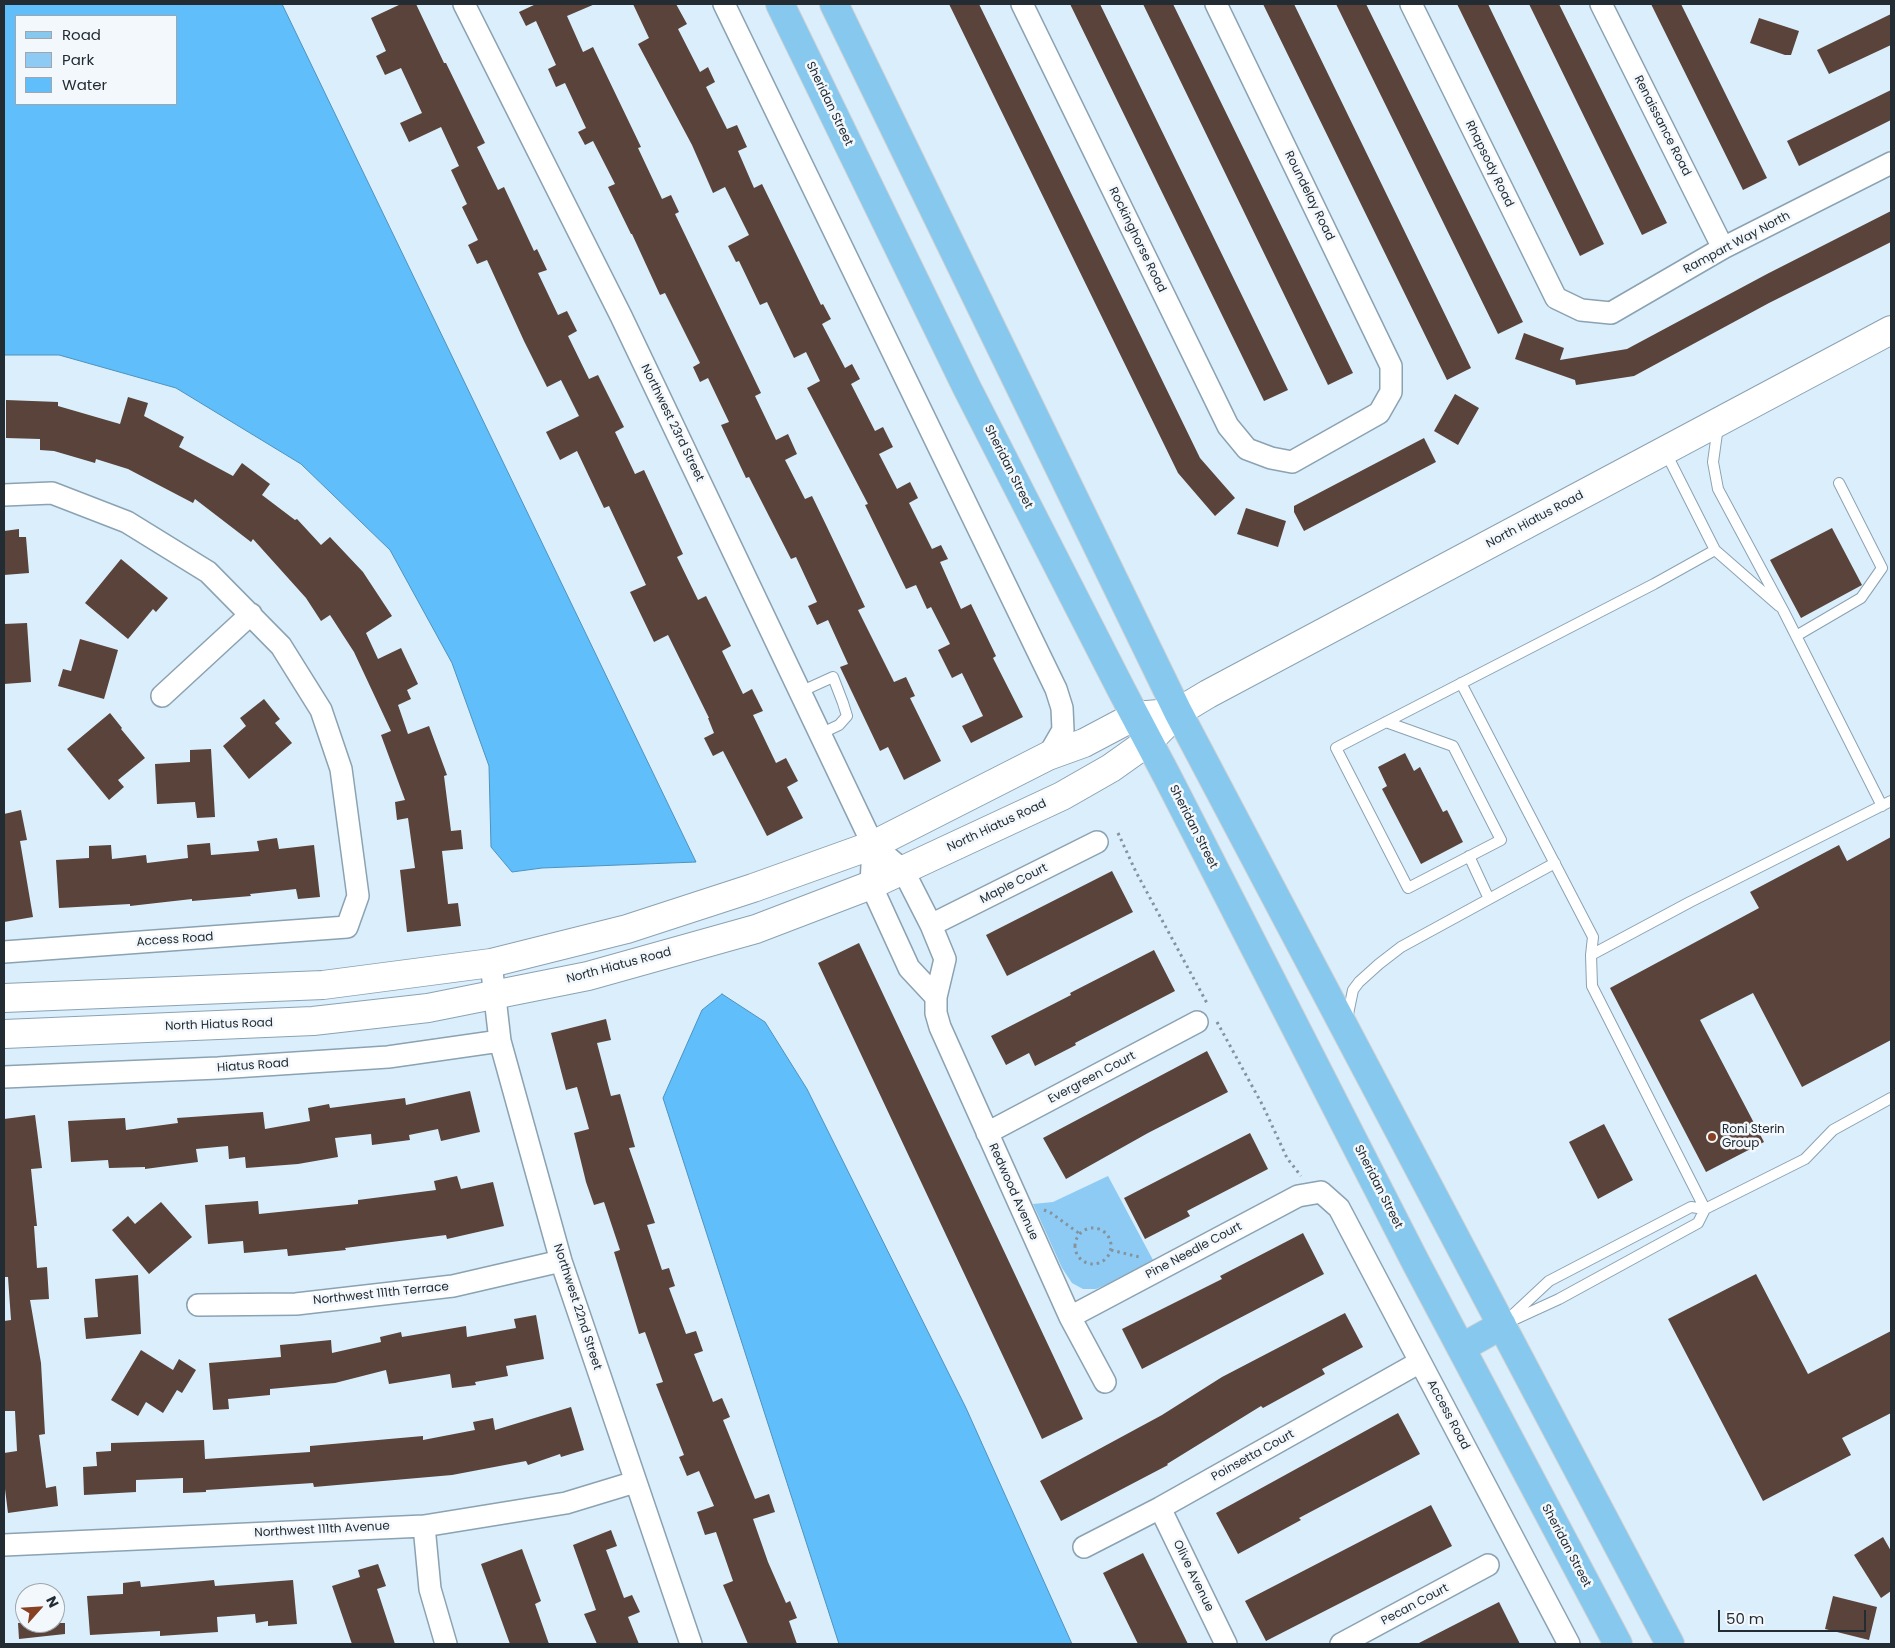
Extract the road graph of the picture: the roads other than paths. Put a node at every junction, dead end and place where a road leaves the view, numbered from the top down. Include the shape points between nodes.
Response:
1 (464, 4) edge
2 (724, 4) edge
3 (780, 4) edge
4 (834, 4) edge
5 (1022, 4) edge
6 (1216, 4) edge
7 (1411, 4) edge
8 (1601, 4) edge
9 (1891, 162) edge
10 (1723, 248) junction
11 (1581, 310) joint
12 (1891, 330) edge
13 (1390, 392) joint
14 (1719, 422) junction
15 (1665, 451) junction
16 (1839, 483) dead end
17 (4, 495) edge
18 (1715, 550) junction
19 (1783, 610) junction
20 (251, 614) junction
21 (1796, 636) junction
22 (1461, 683) junction
23 (800, 692) junction
24 (162, 696) dead end
25 (1178, 712) junction
26 (1135, 716) junction
27 (1386, 722) junction
28 (820, 734) junction
29 (1149, 741) junction
30 (1048, 756) junction
31 (1887, 804) edge
32 (1097, 842) dead end
33 (873, 845) junction
34 (1469, 856) junction
35 (1555, 863) junction
36 (903, 870) junction
37 (871, 885) junction
38 (1489, 898) junction
39 (931, 926) junction
40 (4, 952) edge
41 (1591, 956) junction
42 (491, 962) junction
43 (495, 996) junction
44 (936, 997) junction
45 (4, 998) edge
46 (1197, 1022) dead end
47 (1345, 1027) junction
48 (4, 1034) edge
49 (500, 1040) junction
50 (4, 1077) edge
51 (1891, 1098) edge
52 (987, 1133) junction
53 (1321, 1192) joint
54 (1705, 1210) junction
55 (561, 1260) junction
56 (198, 1305) dead end
57 (1070, 1318) junction
58 (1502, 1325) junction
59 (1461, 1348) junction
60 (1420, 1362) junction
61 (1105, 1382) dead end
62 (635, 1482) junction
63 (1160, 1508) junction
64 (424, 1526) junction
65 (4, 1545) edge
66 (1084, 1547) dead end
67 (1488, 1565) dead end
68 (446, 1644) edge
69 (691, 1644) edge
70 (1226, 1644) edge
71 (1341, 1644) edge
72 (1568, 1644) edge
73 (1618, 1644) edge
74 (1670, 1644) edge

1 - 23 street, Northwest 23rd Street via 621,316
2 - 30 street via 1056,689 1062,708 1063,730
3 - 26 main road, Sheridan Street via 967,388
4 - 25 main road
5 - 13 street, Rockinghorse Road via 1228,426 1247,449 1292,462 1379,413
6 - 13 street, Roundelay Road via 1391,366
7 - 11 street, Rhapsody Road via 1556,298
8 - 10 street, Renaissance Road
9 - 10 street, Rampart Way North
10 - 11 street, Rampart Way North via 1611,312
12 - 14 main road, North Hiatus Road
14 - 15 main road, North Hiatus Road
14 - 19 lane via 1713,462 1718,489
15 - 18 lane
15 - 25 main road, North Hiatus Road
16 - 21 lane via 1882,568 1861,598
17 - 20 street via 52,494 127,522 208,572
18 - 19 lane
18 - 22 lane
19 - 21 lane
20 - 24 street
20 - 40 street, Access Road via 281,646 322,710 341,768 358,896 347,927
21 - 31 lane
22 - 27 lane
22 - 35 lane
23 - 28 street, Northwest 23rd Street
23 - 28 lane via 833,677 847,716 840,725
25 - 26 main road, North Hiatus Road
25 - 29 main road, North Hiatus Road
25 - 47 main road
26 - 29 main road, Sheridan Street
26 - 30 main road, North Hiatus Road via 1084,743
27 - 34 lane via 1453,746 1501,840
27 - 34 lane via 1336,748 1408,888
28 - 33 street, Northwest 23rd Street
29 - 36 main road, North Hiatus Road via 1062,796
29 - 59 main road, Sheridan Street
30 - 33 main road, North Hiatus Road
31 - 41 lane via 1690,902
32 - 39 street, Maple Court
33 - 36 street, Redwood Avenue
33 - 37 street
33 - 42 main road, North Hiatus Road via 627,929
34 - 38 lane
35 - 38 lane
35 - 41 lane via 1592,937
36 - 37 main road, North Hiatus Road
36 - 39 street, Redwood Avenue
37 - 43 main road, North Hiatus Road via 756,929 588,976
37 - 44 street via 909,968
38 - 47 lane via 1401,948 1359,982 1353,990
39 - 44 street, Redwood Avenue via 945,959
41 - 54 lane via 1592,986
42 - 43 street, Northwest 22nd Street
42 - 45 main road, North Hiatus Road via 322,984
43 - 48 main road, North Hiatus Road via 428,1008 313,1021
43 - 49 street, Northwest 22nd Street
44 - 52 street, Redwood Avenue via 940,1027
46 - 52 street, Evergreen Court
47 - 58 main road
49 - 50 street, Hiatus Road via 388,1057
49 - 55 street, Northwest 22nd Street
51 - 54 lane via 1833,1130 1805,1159
52 - 57 street, Redwood Avenue
53 - 57 street, Pine Needle Court via 1298,1196
53 - 60 street, Access Road via 1339,1208
54 - 58 lane via 1698,1223 1559,1299
54 - 58 lane via 1691,1207 1549,1281
55 - 56 street, Northwest 111th Terrace via 453,1286 296,1304
55 - 62 street, Northwest 22nd Street
57 - 61 street, Redwood Avenue
58 - 59 main road
58 - 74 main road
59 - 73 main road, Sheridan Street
60 - 63 street, Poinsetta Court
60 - 72 street, Access Road
62 - 64 street, Northwest 111th Avenue via 566,1503
62 - 69 street, Northwest 22nd Street
63 - 66 street, Poinsetta Court
63 - 70 street, Olive Avenue
64 - 65 street, Northwest 111th Avenue
64 - 68 street via 430,1589
67 - 71 street, Pecan Court

